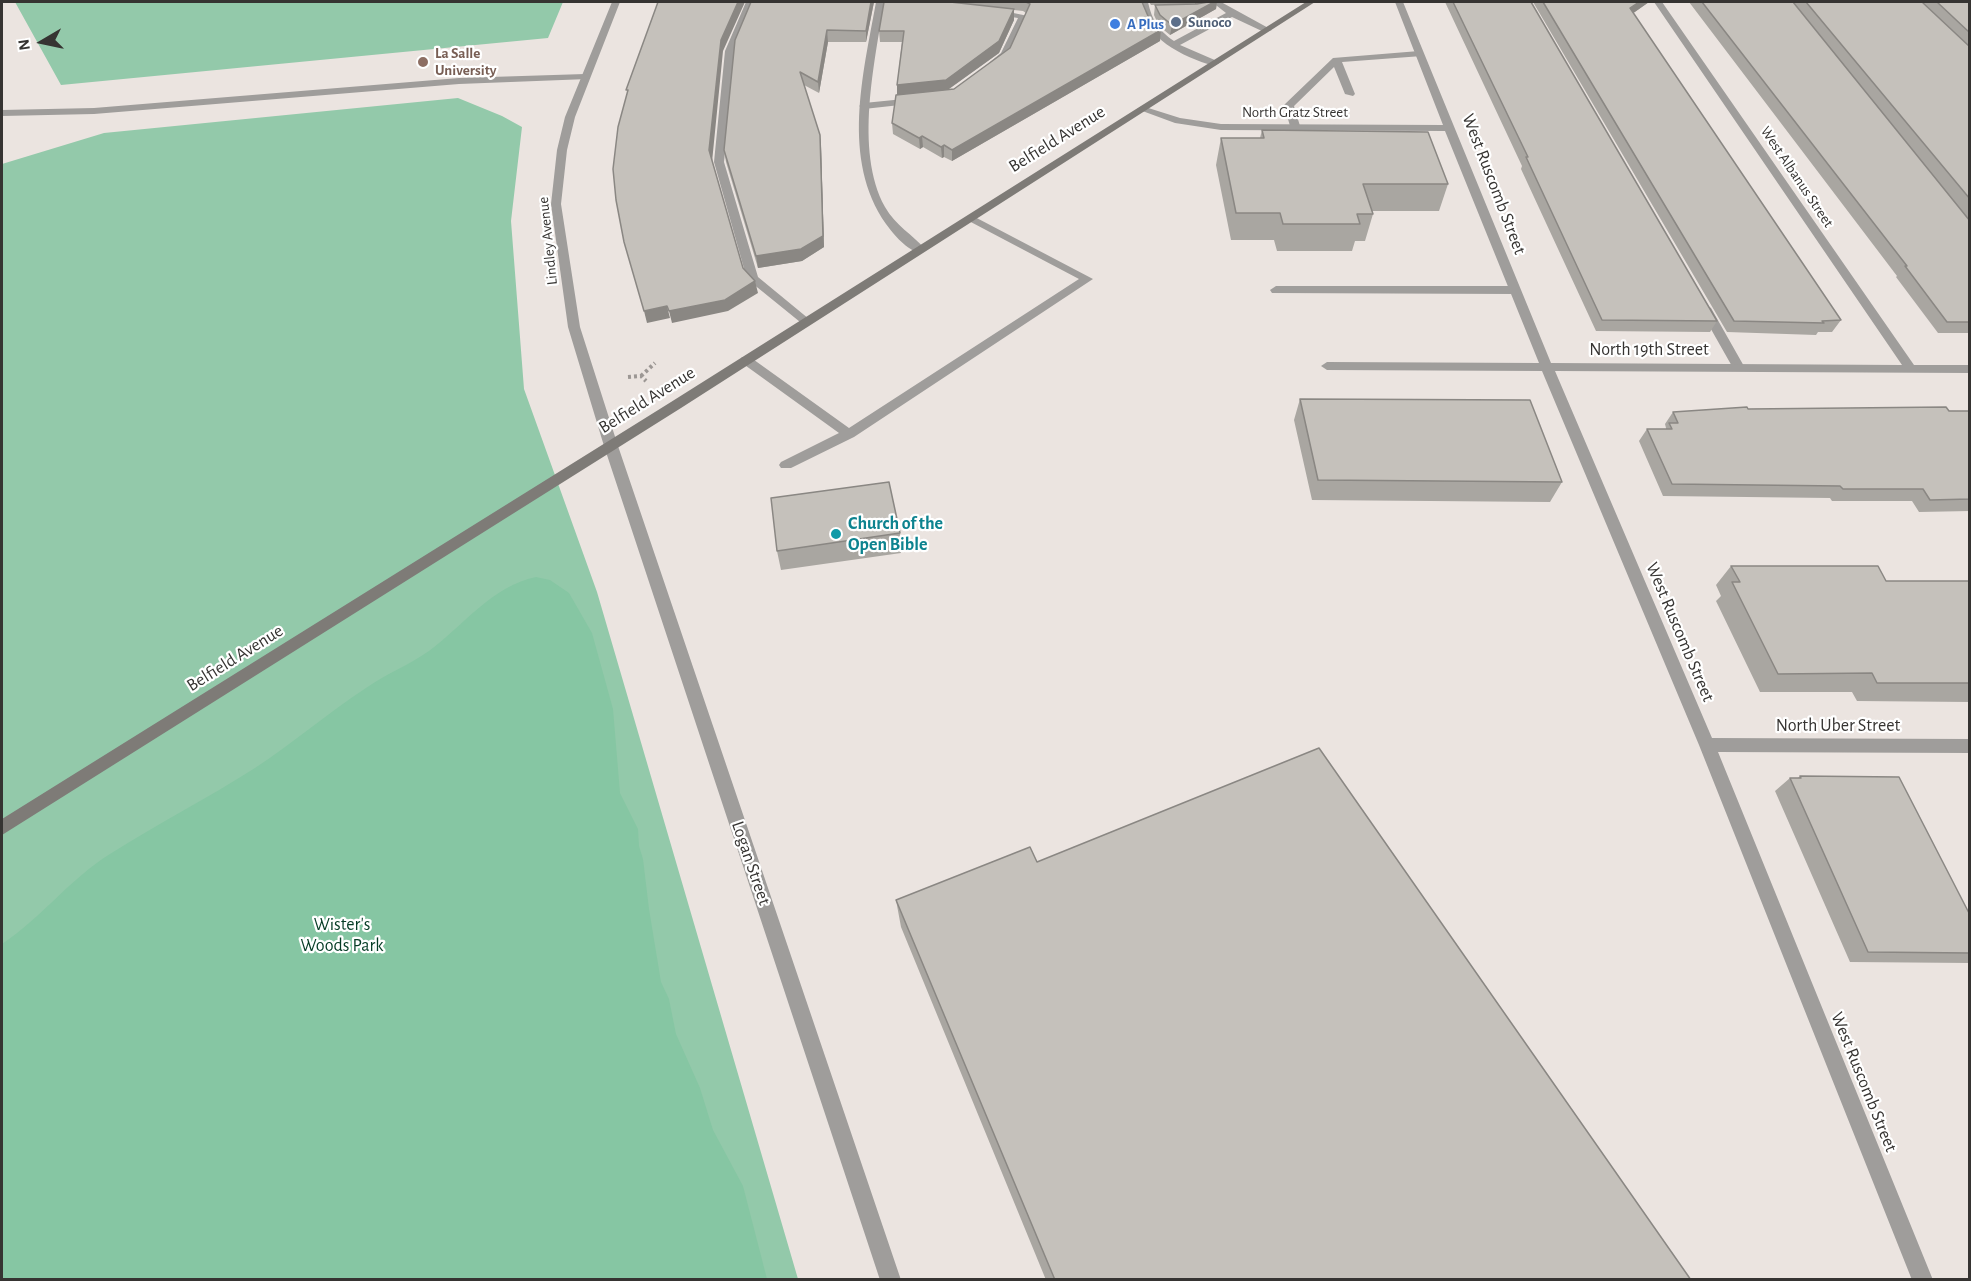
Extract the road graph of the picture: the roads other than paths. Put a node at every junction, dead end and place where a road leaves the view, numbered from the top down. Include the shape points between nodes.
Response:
1 (616, 2) edge
2 (750, 2) edge
3 (880, 2) edge
4 (1311, 2) edge
5 (1399, 2) edge
6 (1658, 2) edge
7 (1214, 4) edge
8 (1149, 7) edge
9 (987, 12) edge
10 (1232, 13) junction
11 (1267, 30) junction
12 (1173, 45) junction
13 (1419, 54) junction
14 (1336, 60) junction
15 (1214, 63) junction
16 (986, 69) edge
17 (585, 77) junction
18 (1350, 94) dead end
19 (928, 99) edge
20 (864, 106) junction
21 (1142, 109) junction
22 (2, 113) edge
23 (1295, 126) junction
24 (1451, 128) junction
25 (971, 218) junction
26 (920, 250) junction
27 (1276, 290) dead end
28 (1514, 290) junction
29 (1698, 297) edge
30 (805, 322) junction
31 (746, 360) junction
32 (1327, 366) dead end
33 (1547, 367) junction
34 (1739, 368) junction
35 (1911, 369) junction
36 (1970, 369) edge
37 (849, 434) junction
38 (611, 446) junction
39 (786, 465) dead end
40 (1707, 745) junction
41 (1970, 746) edge
42 (2, 828) edge
43 (891, 1280) edge
44 (1923, 1280) edge

1 - 17 street, Lindley Avenue
2 - 30 street via 730,51 719,162 753,279
3 - 20 street
4 - 11 street, Belfield Avenue
5 - 13 street, West Ruscomb Street
6 - 35 street, West Albanus Street
7 - 10 street
8 - 12 street via 1148,20
9 - 16 street via 1023,16 1005,55
10 - 11 street
10 - 12 street
11 - 15 street, Belfield Avenue
12 - 15 street
13 - 14 street
13 - 24 street, West Ruscomb Street
14 - 18 street
14 - 23 street via 1290,105
15 - 21 street, Belfield Avenue
17 - 22 street via 459,81 94,111
17 - 38 street, Lindley Avenue via 562,150 556,204 574,327
19 - 20 street
20 - 26 street via 863,151 874,193 894,229
21 - 23 street, North Gratz Street via 1201,125
21 - 25 street, Belfield Avenue
23 - 24 street, North Gratz Street
24 - 28 street, West Ruscomb Street
25 - 26 street, Belfield Avenue
25 - 37 street via 1087,279
26 - 30 street, Belfield Avenue
27 - 28 street
28 - 33 street, West Ruscomb Street
29 - 34 street
30 - 31 street, Belfield Avenue
31 - 37 street
31 - 38 street, Belfield Avenue
32 - 33 street, North 19th Street
33 - 34 street, North 19th Street
33 - 40 street, West Ruscomb Street
34 - 35 street, North 19th Street
35 - 36 street, North 19th Street
37 - 39 street
38 - 42 street, Belfield Avenue
38 - 43 street, Logan Street
40 - 41 street, North Uber Street
40 - 44 street, West Ruscomb Street

